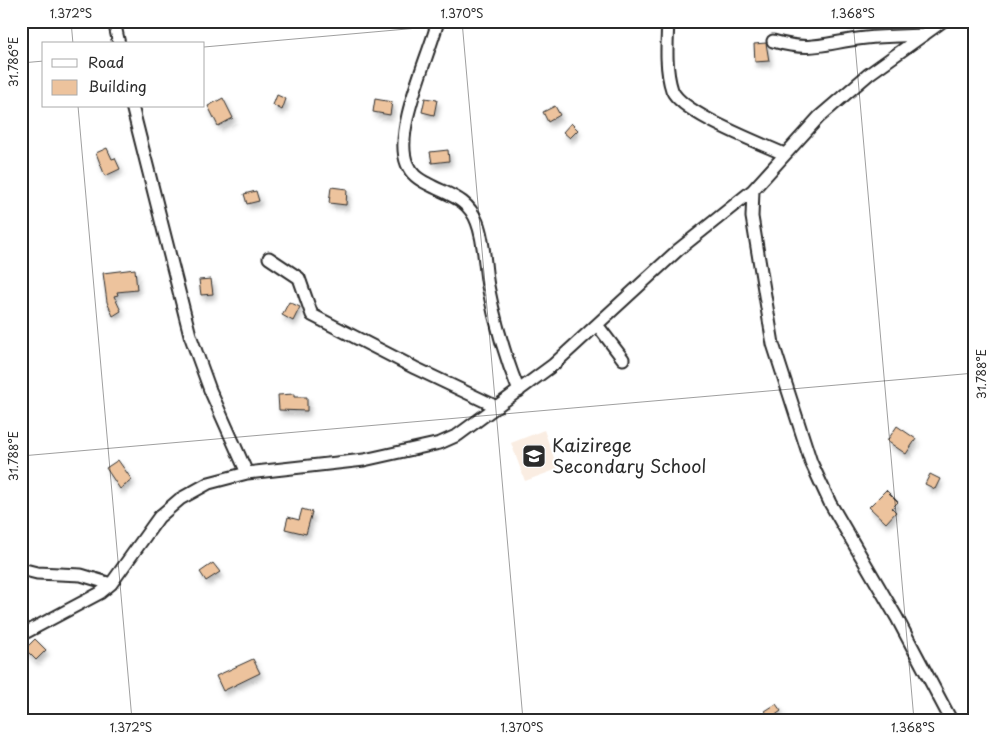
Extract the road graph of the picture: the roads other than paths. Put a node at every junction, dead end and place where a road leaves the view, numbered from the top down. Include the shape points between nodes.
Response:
1 (114, 21) edge
2 (438, 21) edge
3 (668, 21) edge
4 (943, 21) edge
5 (925, 35) junction
6 (773, 41) dead end
7 (119, 42) edge
8 (133, 108) edge
9 (784, 154) junction
10 (753, 190) junction
11 (269, 258) dead end
12 (598, 326) junction
13 (623, 359) dead end
14 (519, 391) junction
15 (497, 407) junction
16 (247, 473) junction
17 (21, 569) edge
18 (111, 584) junction
19 (21, 635) edge
20 (951, 720) edge

1 - 7 street
2 - 14 street via 403,132 406,163 414,176 467,205 476,220 493,312
3 - 9 street via 668,65 673,92 692,111
4 - 5 street
5 - 6 street via 864,38 811,48
5 - 9 street via 869,74 819,117
8 - 16 street via 190,336
9 - 10 street
10 - 12 street via 678,250
10 - 20 street via 755,244 773,344 812,462 830,503 897,618
11 - 15 street via 299,278 312,315
12 - 13 street
12 - 14 street
14 - 15 street
15 - 16 street via 458,435 440,443 364,460
16 - 18 street via 209,483 180,499 159,517
17 - 18 street via 81,576
18 - 19 street via 66,613

